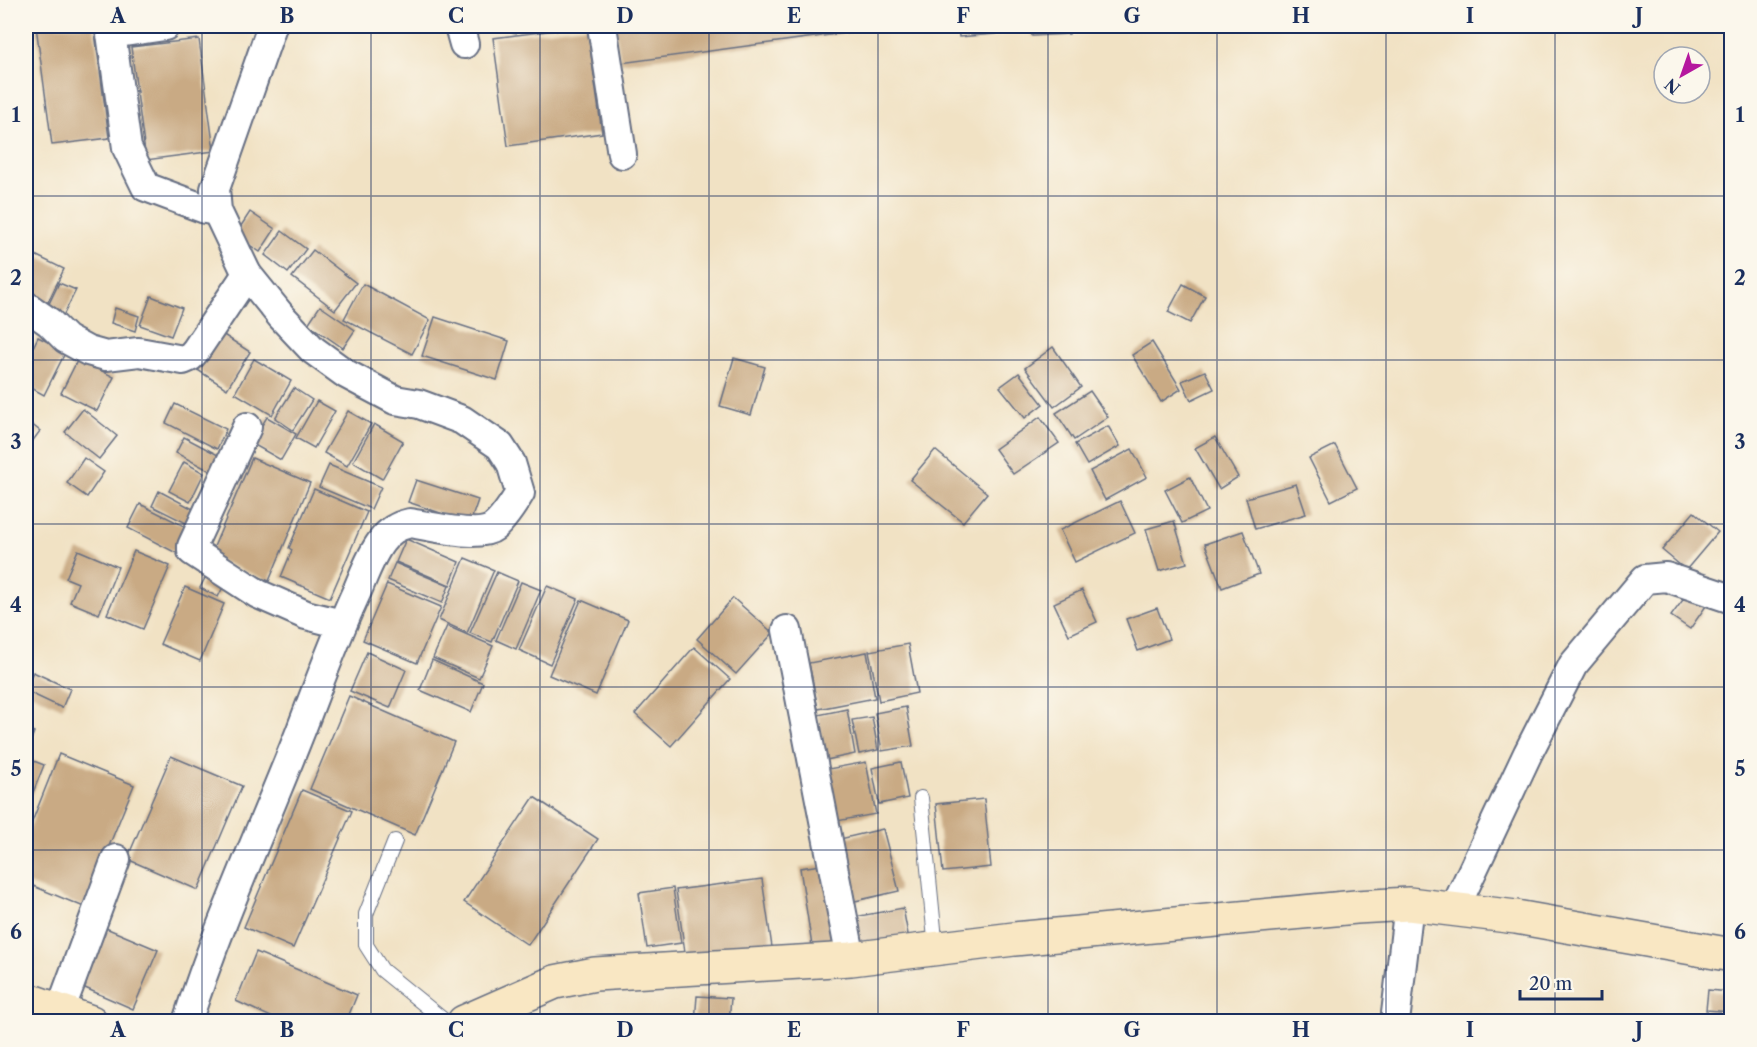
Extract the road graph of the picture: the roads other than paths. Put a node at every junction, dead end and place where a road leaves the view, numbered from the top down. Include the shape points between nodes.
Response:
1 (165, 26) edge
2 (272, 26) edge
3 (602, 26) edge
4 (110, 30) edge
5 (622, 154) dead end
6 (217, 211) junction
7 (248, 274) junction
8 (26, 306) edge
9 (247, 427) dead end
10 (1731, 599) edge
11 (342, 624) junction
12 (787, 630) dead end
13 (921, 798) dead end
14 (395, 841) dead end
15 (116, 859) dead end
16 (1409, 904) junction
17 (1454, 910) junction
18 (936, 950) junction
19 (1731, 955) edge
20 (851, 959) junction
21 (26, 999) edge
22 (60, 1011) junction
23 (91, 1022) edge
24 (188, 1022) edge
25 (446, 1022) edge
26 (464, 1022) edge
27 (1395, 1022) edge

1 - 4 street
2 - 6 street via 215,189
3 - 5 street
4 - 6 street via 127,148 146,187
6 - 7 street
7 - 8 street via 196,350 183,360 139,352 106,356 88,351 66,339
7 - 11 street via 313,350 346,374 395,400 419,404 462,420 500,446 511,463 520,493 493,528 473,532 410,523 392,530 374,553
9 - 11 street via 192,551 258,594 306,615
10 - 17 street via 1666,577 1645,579 1573,665
11 - 24 street via 244,868
12 - 20 street
13 - 18 lane
14 - 25 lane via 366,914 366,945 382,970
15 - 22 street
16 - 17 street
16 - 18 street via 1014,939
16 - 27 street
17 - 19 street
18 - 20 street
20 - 26 street via 595,974 555,982
21 - 22 street
22 - 23 street

